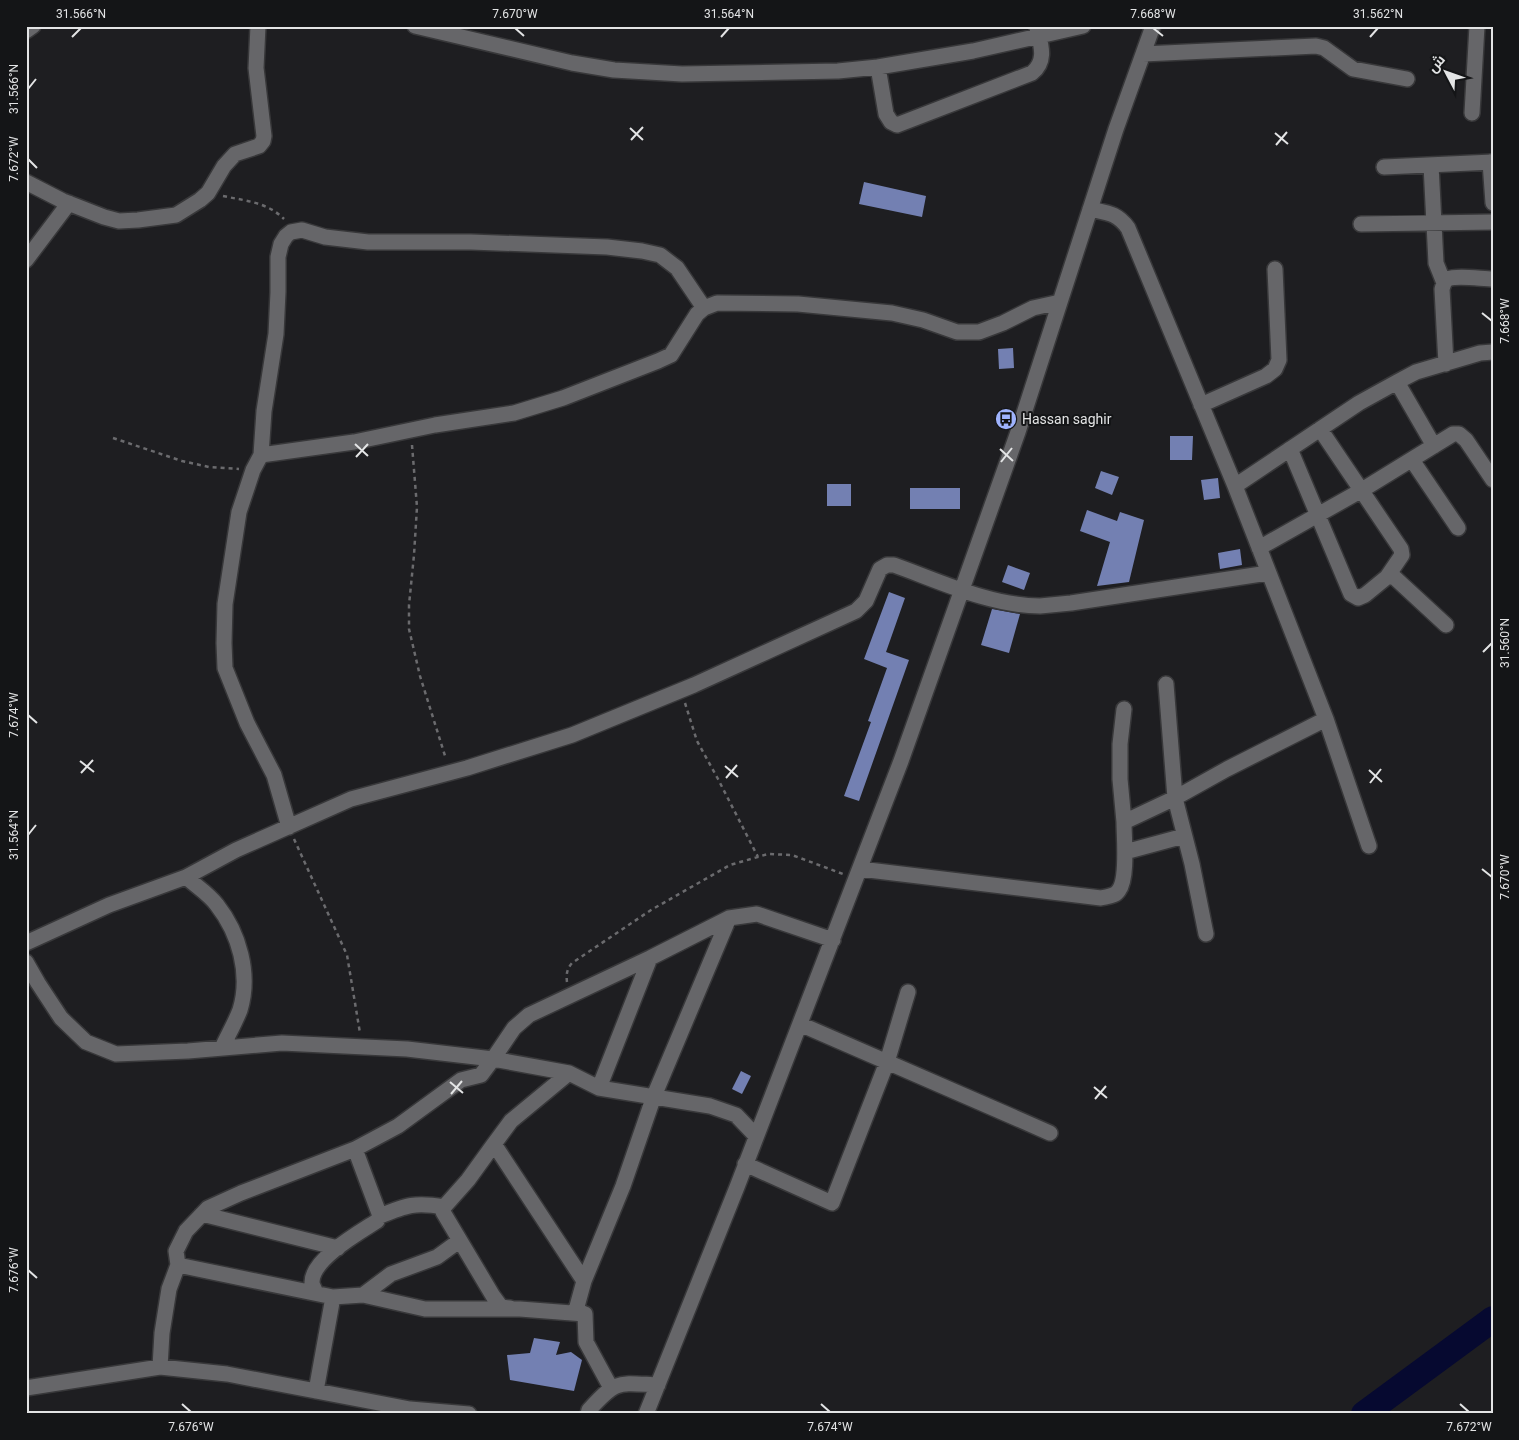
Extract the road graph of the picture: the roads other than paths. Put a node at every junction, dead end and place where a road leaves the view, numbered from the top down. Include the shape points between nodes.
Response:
1 (32, 26) edge
2 (258, 26) edge
3 (415, 26) edge
4 (1083, 26) edge
5 (1477, 26) edge
6 (1148, 28) edge
7 (451, 30) edge
8 (26, 31) edge
9 (1038, 31) edge
10 (1143, 54) junction
11 (878, 68) junction
12 (1407, 79) dead end
13 (1472, 113) dead end
14 (1492, 162) edge
15 (1431, 165) junction
16 (1384, 167) dead end
17 (26, 182) edge
18 (70, 203) junction
19 (1493, 203) edge
20 (1090, 208) junction
21 (1434, 222) junction
22 (1493, 222) edge
23 (1361, 224) dead end
24 (26, 260) edge
25 (1275, 269) dead end
26 (1493, 279) edge
27 (1444, 283) junction
28 (1060, 302) junction
29 (704, 308) junction
30 (1493, 352) edge
31 (1446, 364) junction
32 (1397, 382) junction
33 (1201, 406) junction
34 (1320, 429) junction
35 (1434, 446) junction
36 (1290, 449) junction
37 (262, 455) junction
38 (1412, 460) junction
39 (1493, 480) edge
40 (1235, 486) junction
41 (1362, 490) junction
42 (1319, 514) junction
43 (1458, 528) dead end
44 (1259, 548) junction
45 (1268, 573) junction
46 (1387, 577) junction
47 (962, 590) junction
48 (1446, 625) dead end
49 (1166, 684) dead end
50 (1124, 709) dead end
51 (1326, 719) junction
52 (1175, 798) junction
53 (1124, 822) junction
54 (289, 826) junction
55 (1184, 836) junction
56 (1369, 846) dead end
57 (1125, 852) junction
58 (858, 874) junction
59 (186, 876) junction
60 (729, 918) junction
61 (1206, 934) dead end
62 (833, 940) junction
63 (26, 943) edge
64 (650, 958) junction
65 (26, 962) edge
66 (908, 992) dead end
67 (800, 1024) junction
68 (222, 1048) junction
69 (493, 1059) junction
70 (887, 1062) junction
71 (569, 1073) junction
72 (599, 1088) junction
73 (654, 1096) junction
74 (1050, 1133) dead end
75 (756, 1136) junction
76 (494, 1144) junction
77 (355, 1149) junction
78 (745, 1164) junction
79 (444, 1207) junction
80 (202, 1214) junction
81 (380, 1216) junction
82 (459, 1241) junction
83 (338, 1248) junction
84 (178, 1265) junction
85 (584, 1281) junction
86 (316, 1293) junction
87 (363, 1295) junction
88 (332, 1297) junction
89 (520, 1309) junction
90 (584, 1314) junction
91 (160, 1367) junction
92 (658, 1385) junction
93 (26, 1388) edge
94 (611, 1388) junction
95 (316, 1391) junction
96 (469, 1414) edge
97 (588, 1414) edge
98 (646, 1414) edge

1 - 8 street
2 - 18 street via 256,68 264,136 259,146 235,154 208,193 190,208 176,214 119,221
3 - 7 street
4 - 9 street
5 - 13 street
6 - 10 street
7 - 11 street via 572,63 614,70 682,74
9 - 11 street via 973,51
9 - 11 street via 1042,59 1032,73 897,125 886,114
10 - 12 street via 1316,46 1324,48 1353,69
10 - 20 street
14 - 15 street
14 - 19 street
15 - 16 street
15 - 21 street
17 - 18 street
18 - 24 street
20 - 28 street
20 - 33 street via 1114,215 1128,228
21 - 22 street
21 - 23 street
21 - 27 street via 1436,262
25 - 33 street via 1279,360 1266,376
26 - 27 street via 1460,278 1448,279
27 - 31 street
28 - 29 street via 1033,308 979,332 957,332 892,313 798,304 717,303
28 - 47 street
29 - 37 street via 671,355 563,398 514,413
29 - 37 street via 678,268 660,255 642,251 471,242 368,242 302,230 291,232 286,236 278,257 276,334 264,410
30 - 31 street
31 - 32 street via 1416,372
32 - 34 street
32 - 35 street
33 - 40 street
34 - 36 street
34 - 41 street
35 - 38 street
35 - 39 street via 1453,434 1459,434
36 - 40 street
36 - 42 street
37 - 54 street via 253,470 239,512 225,604 225,668 247,723 274,775
38 - 41 street
38 - 43 street
40 - 44 street
41 - 42 street
41 - 46 street via 1401,549 1402,555
42 - 44 street
42 - 46 street via 1351,594 1358,598 1365,595
44 - 45 street
45 - 47 street via 1071,604 1038,606 1006,602
45 - 51 street
46 - 48 street via 1394,577
47 - 54 street via 887,565 880,569 866,601 856,611 680,690 572,735 351,799
47 - 58 street
49 - 52 street
50 - 53 street via 1120,779
51 - 52 street
51 - 56 street
52 - 53 street
52 - 55 street
53 - 57 street
54 - 59 street
55 - 57 street
55 - 61 street
57 - 58 street via 1119,891 1100,898
58 - 62 street
59 - 63 street via 109,905
59 - 68 street via 216,904 238,942 244,986 240,1009
60 - 62 street via 757,914
60 - 64 street
60 - 73 street
62 - 67 street
64 - 69 street via 529,1015 514,1028
64 - 72 street
65 - 68 street via 61,1018 86,1042 116,1054
66 - 70 street
67 - 70 street
67 - 75 street
68 - 69 street via 282,1043 407,1049
69 - 71 street
69 - 77 street via 481,1075 461,1080 398,1126
70 - 74 street
70 - 78 street via 832,1203
71 - 72 street
71 - 76 street via 511,1121
72 - 73 street
73 - 75 street via 710,1106 736,1115
73 - 85 street via 623,1186
75 - 78 street
76 - 79 street
76 - 85 street
77 - 80 street via 241,1193
77 - 81 street
78 - 92 street
79 - 81 street via 412,1205
79 - 82 street via 443,1212
80 - 83 street
80 - 84 street via 186,1231 176,1251
81 - 83 street
82 - 87 street via 437,1257 391,1274
82 - 89 street via 501,1307
83 - 86 street via 317,1268 312,1281
84 - 86 street
84 - 91 street via 169,1289
85 - 90 street via 576,1310
86 - 88 street
87 - 88 street
87 - 89 street via 425,1309
88 - 95 street
89 - 90 street
90 - 94 street via 586,1342
91 - 93 street
91 - 95 street via 227,1374
92 - 94 street via 622,1383
92 - 98 street
94 - 97 street
95 - 96 street via 410,1409

